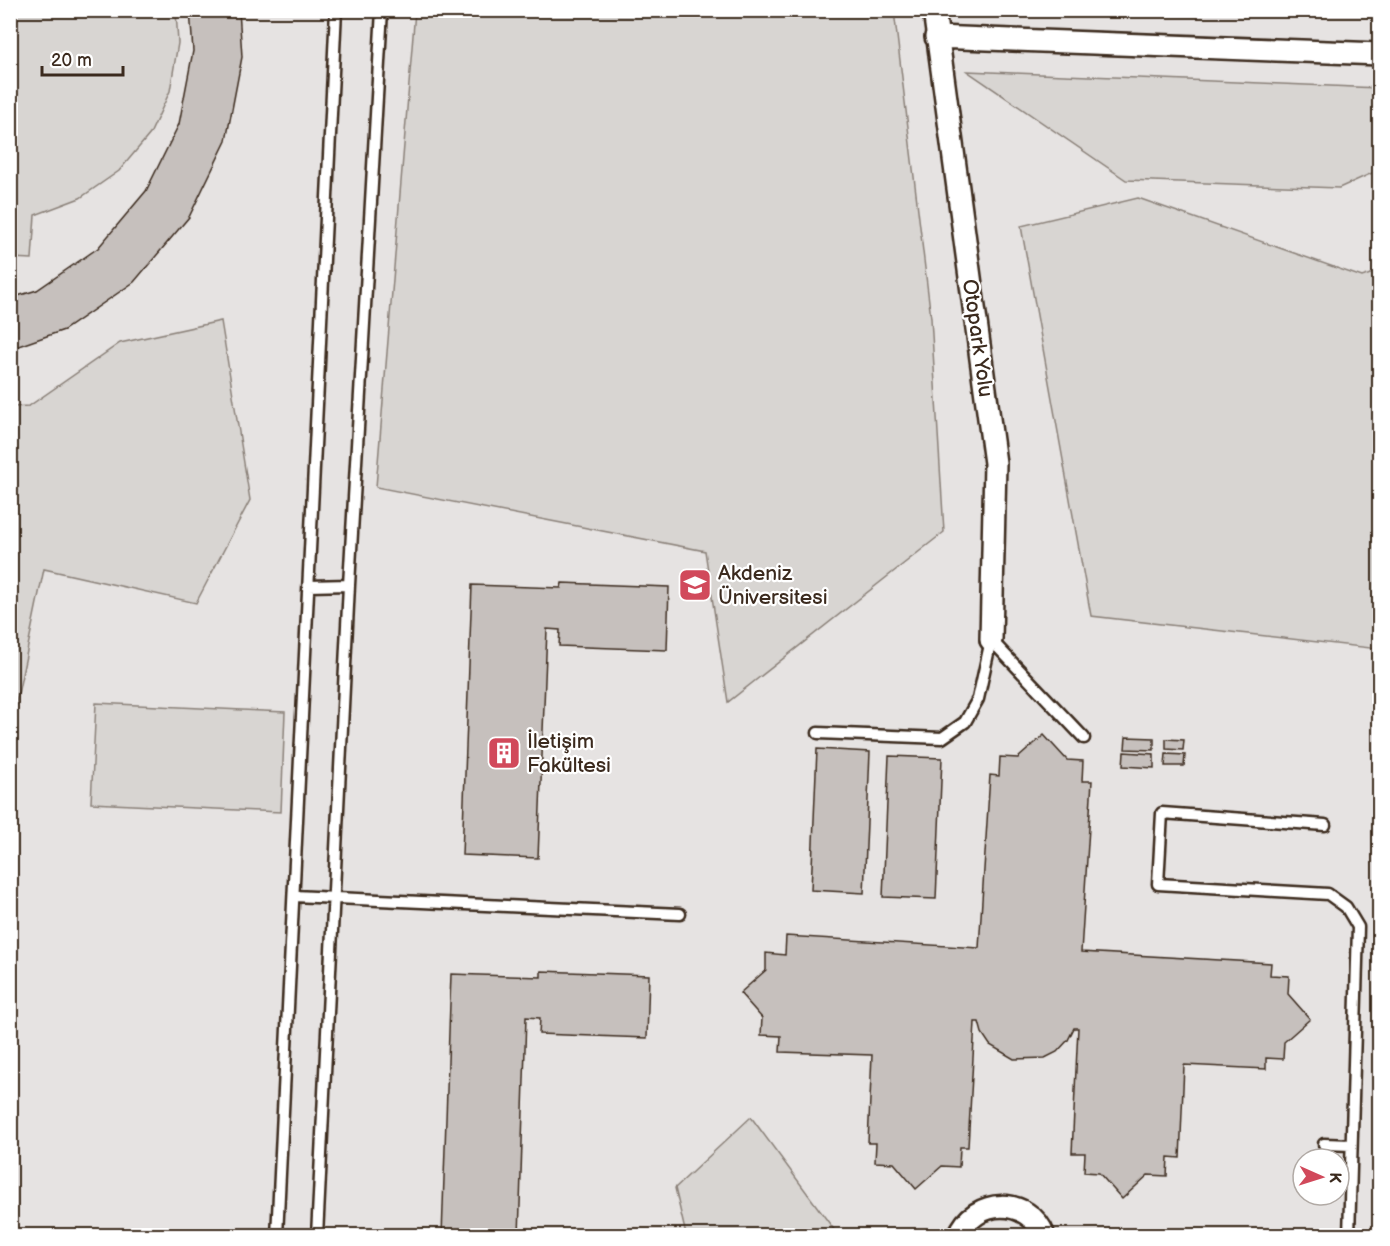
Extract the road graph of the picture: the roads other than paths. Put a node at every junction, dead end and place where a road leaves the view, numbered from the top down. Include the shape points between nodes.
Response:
1 (336, 10) edge
2 (382, 10) edge
3 (934, 10) edge
4 (936, 36) junction
5 (1380, 54) edge
6 (350, 585) junction
7 (309, 586) junction
8 (991, 640) junction
9 (818, 733) dead end
10 (1084, 738) dead end
11 (1324, 825) dead end
12 (294, 896) junction
13 (334, 897) junction
14 (680, 914) dead end
15 (1324, 1144) dead end
16 (1351, 1145) junction
17 (277, 1236) edge
18 (317, 1236) edge
19 (959, 1236) edge
20 (1044, 1236) edge
21 (1349, 1236) edge

1 - 7 lane
2 - 6 lane
3 - 4 street, Otopark Yolu
4 - 5 street
4 - 8 street, Otopark Yolu via 995,463
6 - 7 lane
6 - 13 lane
7 - 12 lane
8 - 9 lane via 978,699 966,722 942,738
8 - 10 lane
11 - 16 lane via 1162,813 1158,884 1328,894 1346,907 1358,927
12 - 13 lane
12 - 17 lane
13 - 14 lane
13 - 18 lane
15 - 16 lane
16 - 21 lane
19 - 20 street via 970,1218 1001,1205 1019,1208 1033,1218

